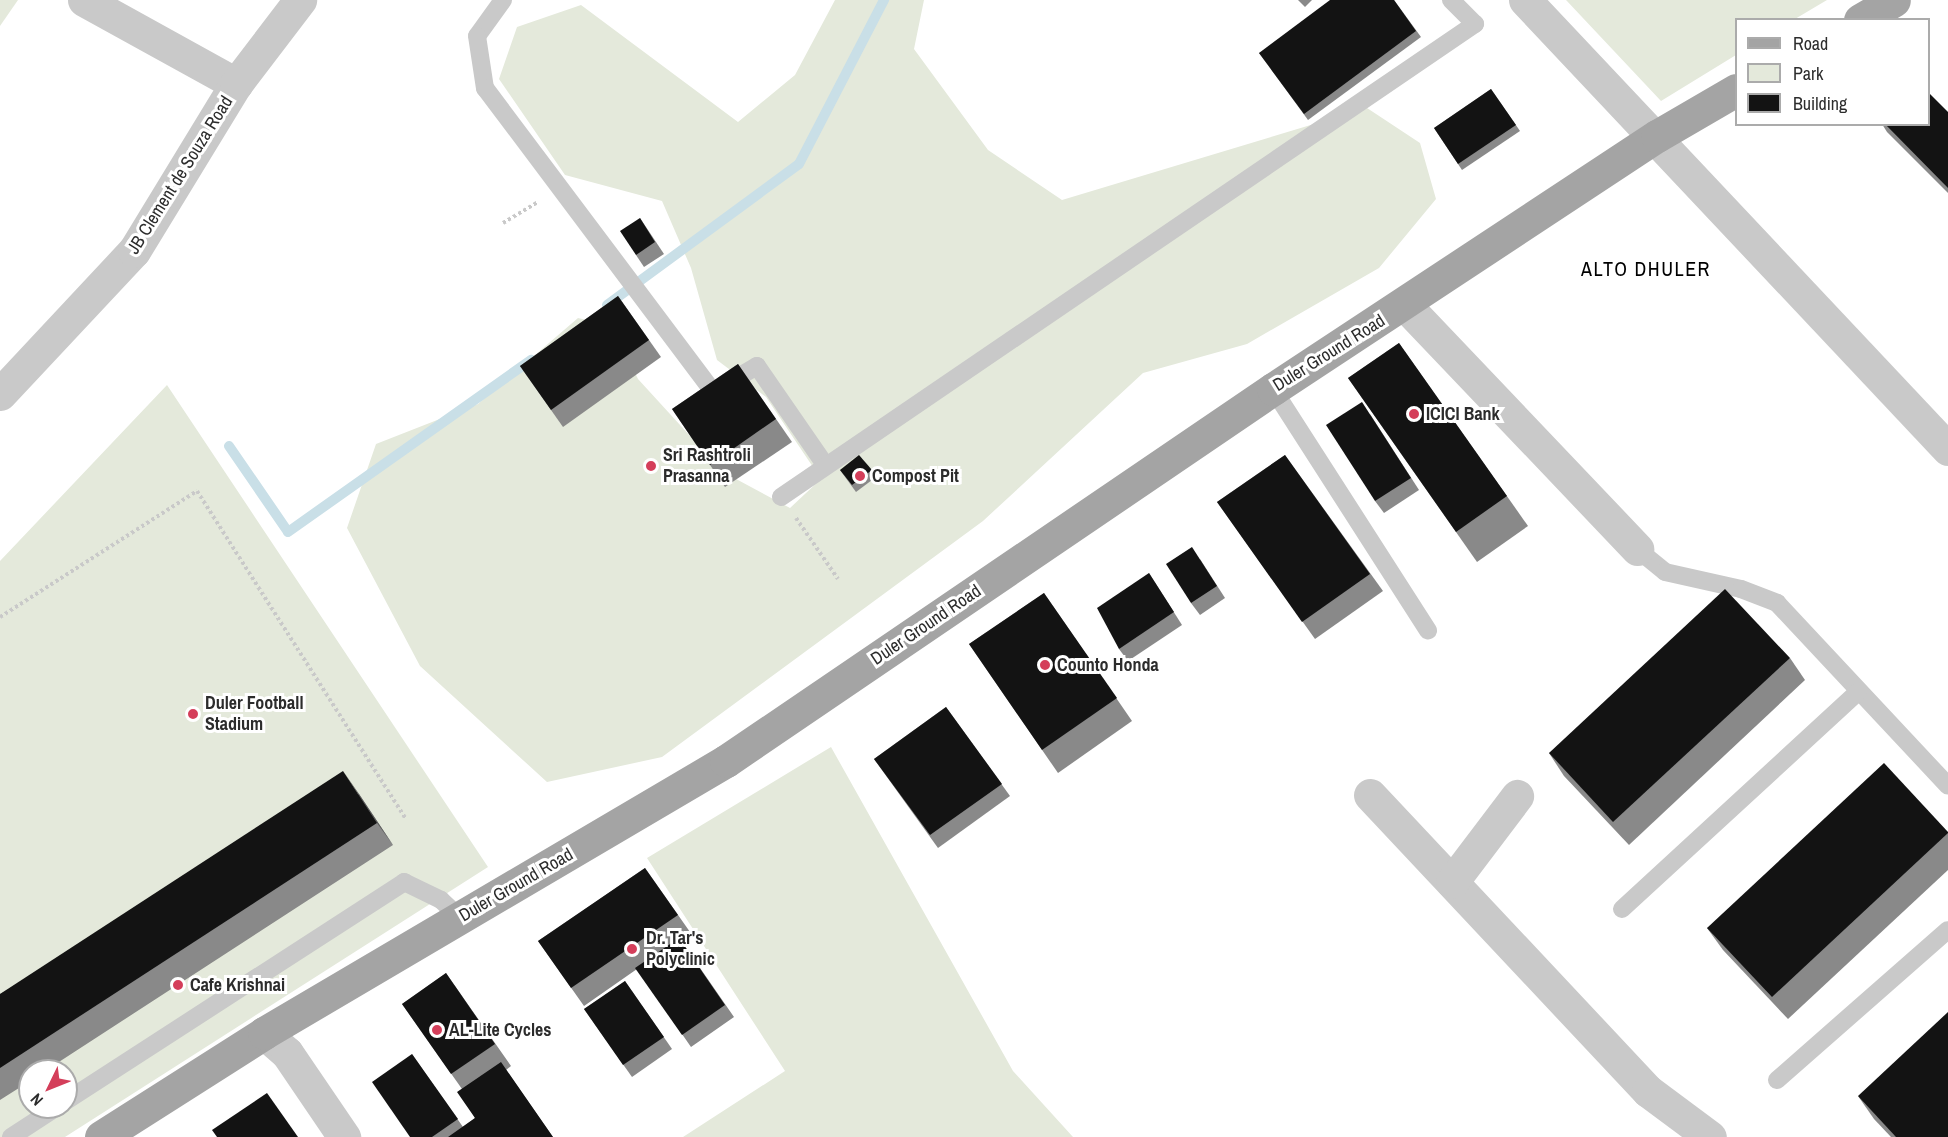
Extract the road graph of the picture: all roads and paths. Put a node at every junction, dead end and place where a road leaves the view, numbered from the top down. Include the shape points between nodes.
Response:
1 (84, 0) edge
2 (300, 0) edge
3 (503, 0) edge
4 (1451, 0) edge
5 (1525, 0) edge
6 (1894, 0) edge
7 (1863, 18) edge
8 (236, 84) junction
9 (1735, 91) edge
10 (1657, 136) junction
11 (559, 187) junction
12 (503, 223) dead end
13 (1405, 305) junction
14 (1273, 389) junction
15 (0, 394) edge
16 (1948, 449) edge
17 (826, 466) junction
18 (781, 497) joint
19 (1637, 549) joint
20 (838, 579) dead end
21 (0, 617) edge
22 (1428, 630) dead end
23 (1858, 692) junction
24 (1948, 786) edge
25 (1370, 795) dead end
26 (1517, 796) dead end
27 (406, 819) dead end
28 (1452, 882) junction
29 (1622, 909) dead end
30 (460, 918) junction
31 (1948, 930) edge
32 (264, 1032) junction
33 (15, 1080) edge
34 (1777, 1080) dead end
35 (18, 1085) edge
36 (78, 1093) edge
37 (39, 1119) edge
38 (11, 1137) edge
39 (101, 1137) edge
40 (344, 1137) edge
41 (1710, 1137) edge

1 - 8 street
2 - 8 street, JB Clement de Souza Road
3 - 11 lane via 477,36 485,88
4 - 17 lane via 1475,24
5 - 10 street
6 - 7 main road
8 - 15 street, JB Clement de Souza Road via 134,251
9 - 10 main road, Duler Ground Road
10 - 13 main road, Duler Ground Road
10 - 16 street via 1671,157
11 - 12 path
11 - 17 lane via 713,392 757,366
13 - 14 main road, Duler Ground Road
13 - 19 street
14 - 22 lane
14 - 30 main road, Duler Ground Road via 726,761
17 - 18 lane
18 - 20 path
19 - 23 lane via 1665,572 1742,589 1777,603
21 - 27 path via 197,491
23 - 24 lane
23 - 29 lane
25 - 28 street
26 - 28 street
28 - 41 street via 1648,1091
30 - 32 main road, Duler Ground Road
30 - 36 lane via 441,900 404,882
31 - 34 lane
32 - 39 main road, Duler Ground Road
32 - 40 street via 287,1053
33 - 35 path
37 - 38 lane

